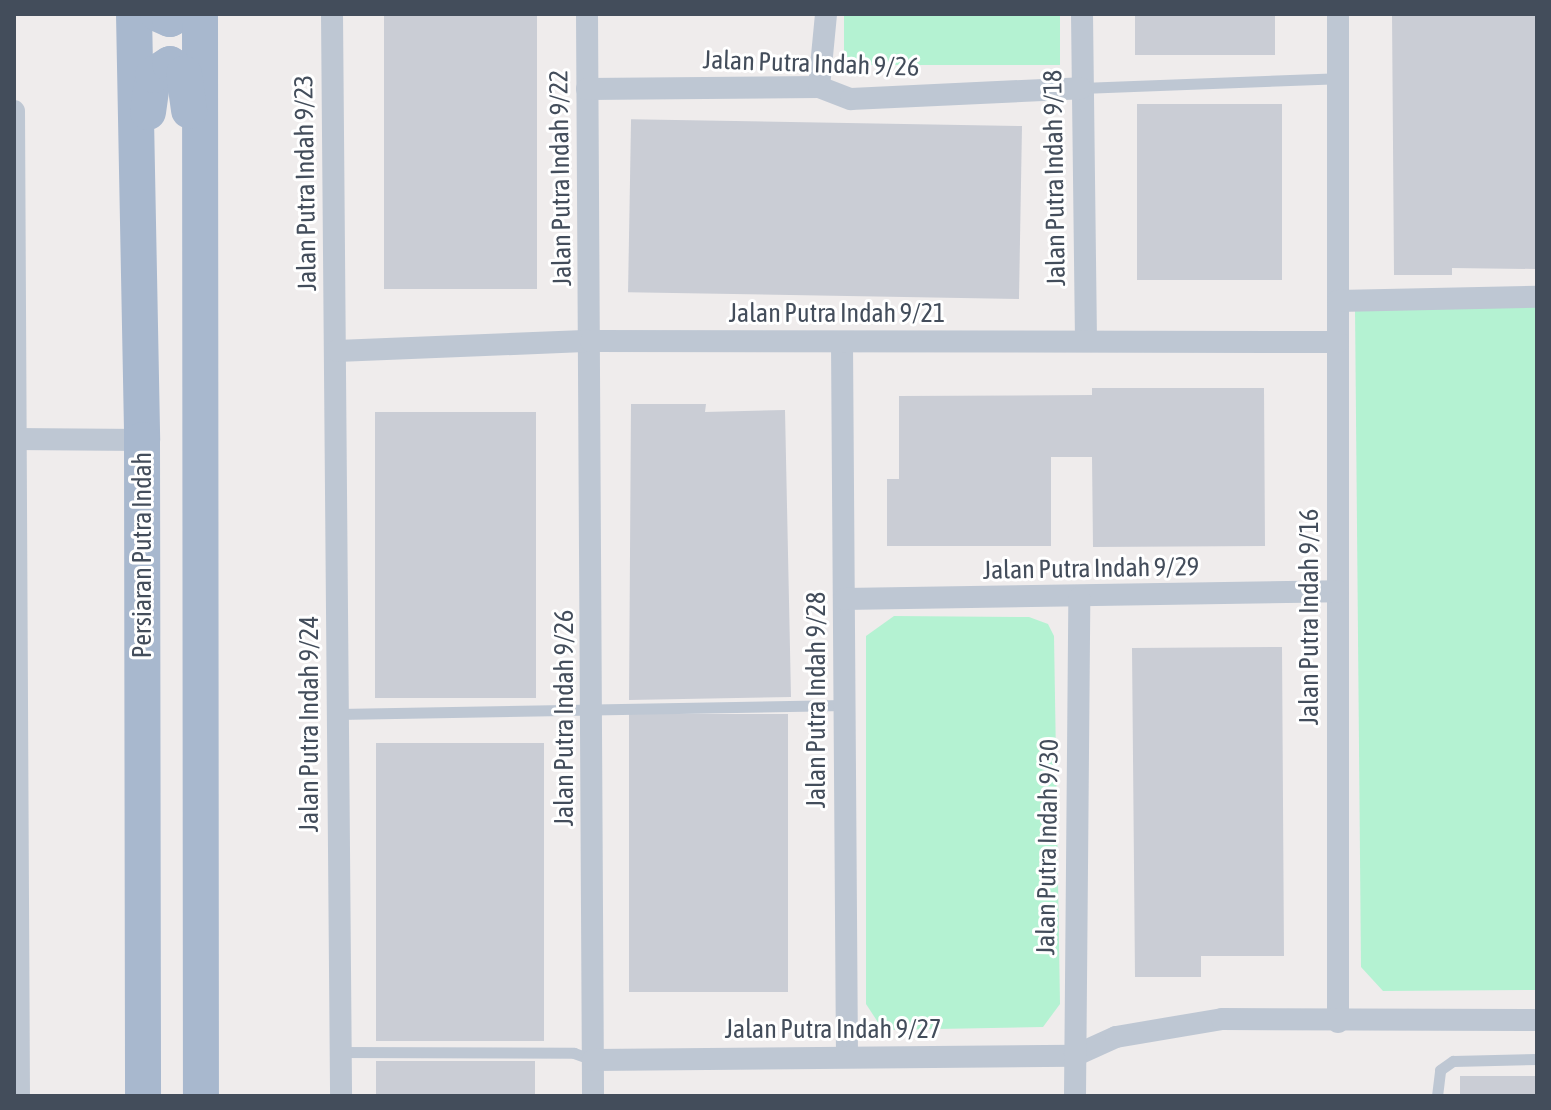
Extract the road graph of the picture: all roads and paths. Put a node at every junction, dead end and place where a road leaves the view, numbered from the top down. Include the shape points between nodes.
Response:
1 (134, 14) edge
2 (158, 14) edge
3 (180, 14) edge
4 (200, 14) edge
5 (332, 14) edge
6 (587, 14) edge
7 (826, 14) edge
8 (1082, 14) edge
9 (1338, 14) edge
10 (1338, 78) junction
11 (819, 87) junction
12 (1081, 88) junction
13 (587, 89) junction
14 (14, 111) edge
15 (14, 127) edge
16 (137, 172) junction
17 (202, 190) junction
18 (1537, 297) edge
19 (1338, 301) junction
20 (591, 341) junction
21 (1086, 341) junction
22 (1338, 342) junction
23 (842, 343) junction
24 (337, 351) junction
25 (17, 439) edge
26 (142, 440) junction
27 (1338, 591) junction
28 (1079, 598) junction
29 (844, 599) junction
30 (17, 683) edge
31 (845, 705) junction
32 (594, 708) junction
33 (338, 714) junction
34 (17, 980) edge
35 (1537, 1020) edge
36 (1338, 1022) junction
37 (340, 1052) junction
38 (1074, 1056) junction
39 (847, 1057) junction
40 (1537, 1059) edge
41 (593, 1060) junction
42 (19, 1096) edge
43 (143, 1096) edge
44 (201, 1096) edge
45 (341, 1096) edge
46 (593, 1096) edge
47 (1075, 1096) edge
48 (1437, 1096) edge

1 - 16 main road, Persiaran Putra Indah
2 - 3 main road via 170,19
4 - 17 main road
5 - 24 street, Jalan Putra Indah 9/23
6 - 13 street, Jalan Putra Indah 9/22
7 - 11 street
8 - 12 street, Jalan Putra Indah 9/18
9 - 10 street, Jalan Putra Indah 9/16
10 - 12 lane
10 - 19 street, Jalan Putra Indah 9/16
11 - 12 street, Jalan Putra Indah 9/26 via 851,99
11 - 13 street, Jalan Putra Indah 9/26
12 - 21 street, Jalan Putra Indah 9/18
13 - 20 street, Jalan Putra Indah 9/22
14 - 15 street
15 - 25 street
16 - 17 main road via 153,75 170,64 187,84
16 - 26 main road, Persiaran Putra Indah
17 - 44 main road
18 - 19 street
19 - 22 street, Jalan Putra Indah 9/16
20 - 23 street, Jalan Putra Indah 9/21
20 - 24 street, Jalan Putra Indah 9/21
20 - 32 street, Jalan Putra Indah 9/26
21 - 22 street, Jalan Putra Indah 9/21
21 - 23 street, Jalan Putra Indah 9/21
22 - 27 street, Jalan Putra Indah 9/16
23 - 29 street, Jalan Putra Indah 9/28
24 - 33 street, Jalan Putra Indah 9/24
25 - 26 street
25 - 30 street
26 - 43 main road, Persiaran Putra Indah
27 - 28 street, Jalan Putra Indah 9/29
27 - 36 street, Jalan Putra Indah 9/16
28 - 29 street, Jalan Putra Indah 9/29
28 - 38 street, Jalan Putra Indah 9/30
29 - 31 street, Jalan Putra Indah 9/28
30 - 34 street
31 - 32 lane
31 - 39 street, Jalan Putra Indah 9/28
32 - 33 lane
32 - 41 street, Jalan Putra Indah 9/26
33 - 37 street, Jalan Putra Indah 9/24
34 - 42 street
35 - 36 street
36 - 38 street via 1222,1019 1116,1037
37 - 41 lane via 574,1053
37 - 45 street, Jalan Putra Indah 9/24
38 - 39 street, Jalan Putra Indah 9/27
38 - 47 street, Jalan Putra Indah 9/30
39 - 41 street, Jalan Putra Indah 9/27
40 - 48 lane via 1453,1061 1440,1070
41 - 46 street, Jalan Putra Indah 9/26

